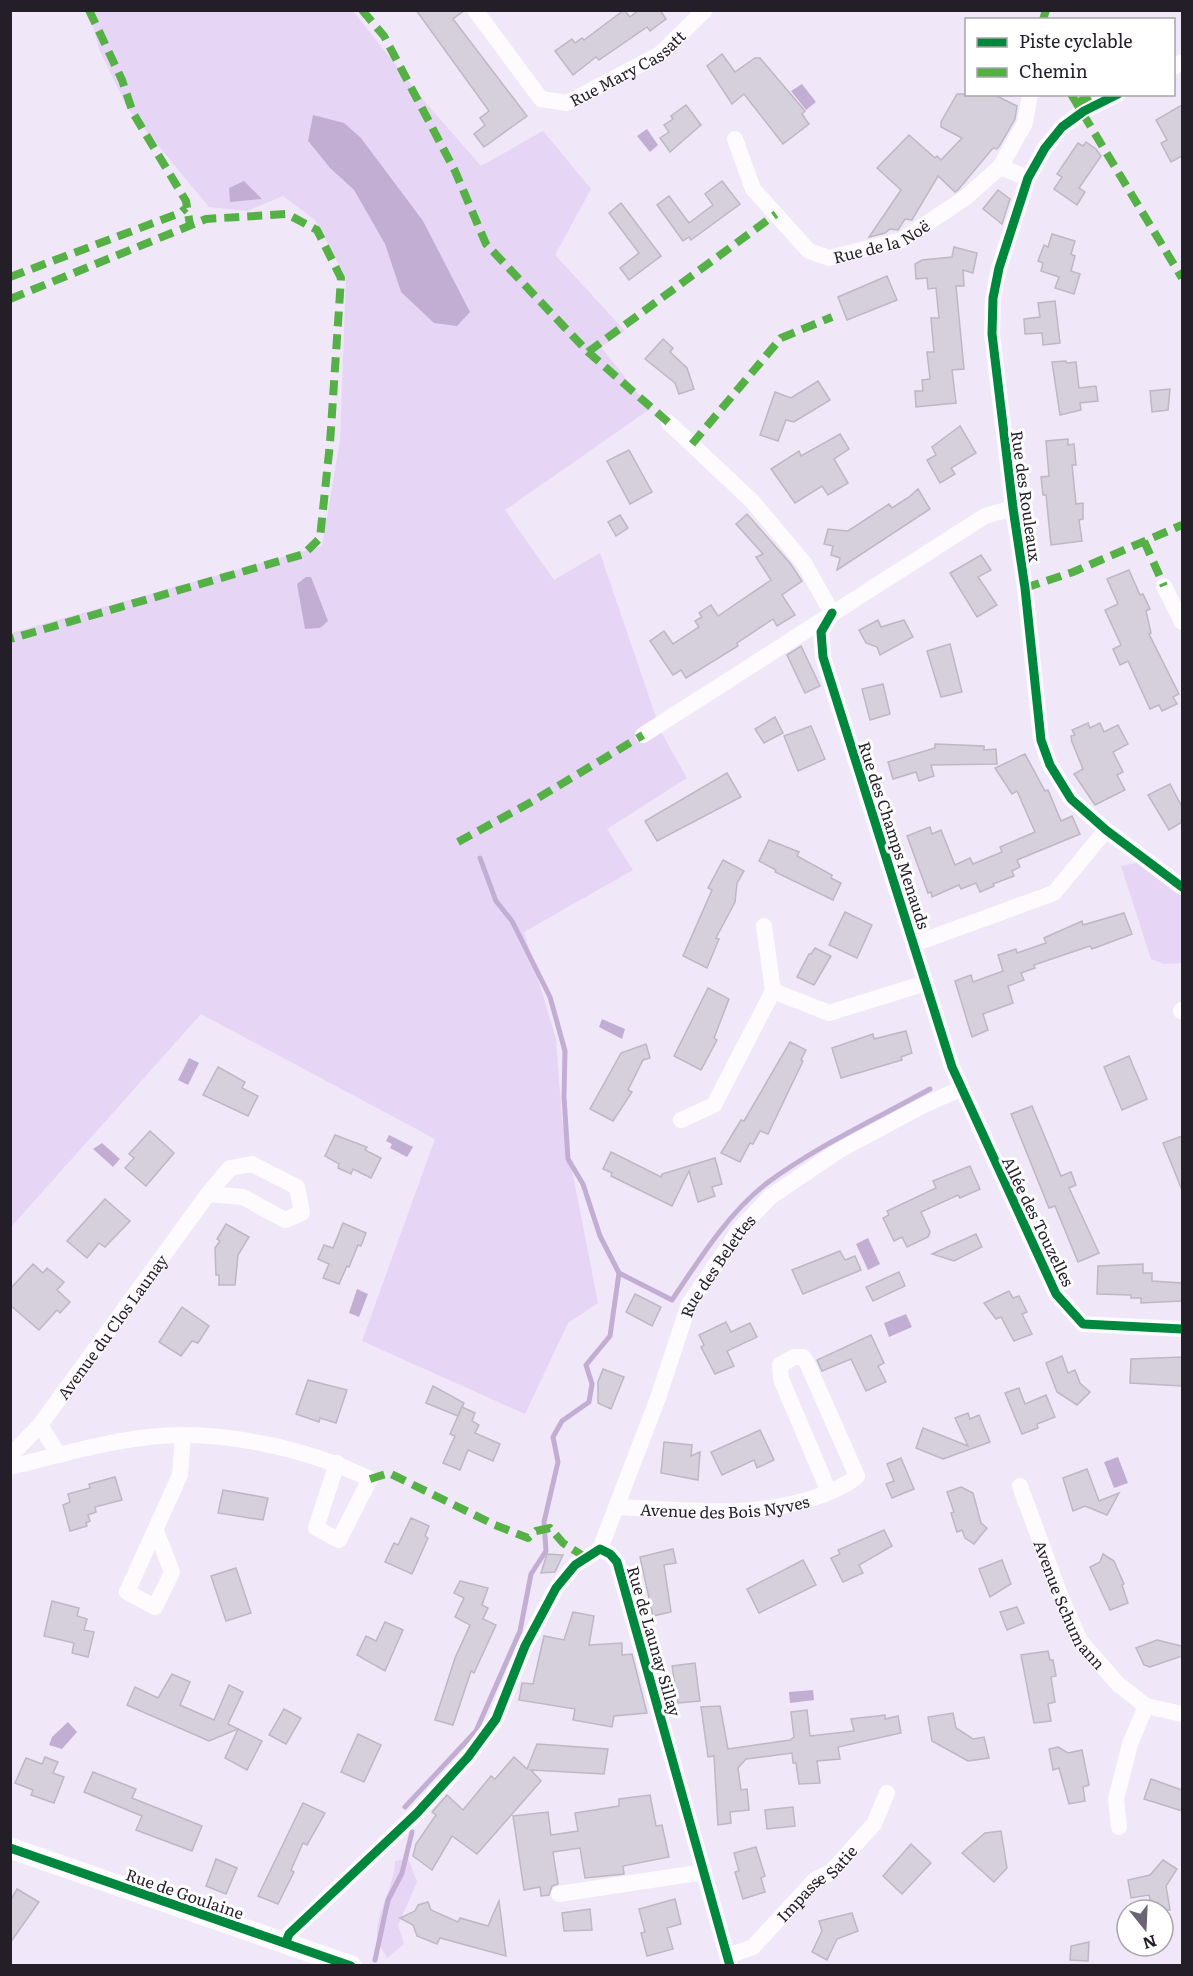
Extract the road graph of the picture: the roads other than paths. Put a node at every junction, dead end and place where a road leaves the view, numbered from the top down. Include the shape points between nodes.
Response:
1 (475, 10) edge
2 (705, 10) edge
3 (1030, 96) edge
4 (1114, 96) edge
5 (735, 139) dead end
6 (1000, 166) junction
7 (1028, 178) junction
8 (669, 423) dead end
9 (1012, 508) junction
10 (1164, 586) dead end
11 (832, 613) junction
12 (1182, 622) edge
13 (644, 735) dead end
14 (1106, 830) junction
15 (1182, 887) edge
16 (764, 926) dead end
17 (914, 944) junction
18 (926, 983) junction
19 (773, 992) junction
20 (952, 1067) joint
21 (960, 1089) junction
22 (681, 1120) dead end
23 (208, 1194) junction
24 (1182, 1329) edge
25 (40, 1425) junction
26 (183, 1435) junction
27 (59, 1455) junction
28 (10, 1456) edge
29 (337, 1463) dead end
30 (10, 1467) edge
31 (1020, 1485) dead end
32 (828, 1492) junction
33 (617, 1507) junction
34 (156, 1531) dead end
35 (600, 1550) junction
36 (1146, 1706) junction
37 (1182, 1713) edge
38 (887, 1793) dead end
39 (1119, 1827) dead end
40 (10, 1848) edge
41 (704, 1872) junction
42 (560, 1894) dead end
43 (286, 1942) junction
44 (729, 1961) edge
45 (350, 1965) edge

1 - 2 street, Rue Mary Cassatt via 541,99 567,103 660,54
3 - 6 street, Rue de la Noë via 1025,123
4 - 7 street, Rue des Rouleaux via 1062,127
5 - 6 street, Rue de la Noë via 753,189 809,251 829,258 902,240 965,198
6 - 7 street
7 - 9 street, Rue des Rouleaux via 993,298 992,334
8 - 11 street via 752,501 804,563
9 - 11 street via 985,516
9 - 14 street, Rue des Rouleaux via 1041,740 1050,765 1071,799
10 - 12 street
11 - 13 street
11 - 17 street, Rue des Champs Menauds via 821,632 823,657
14 - 15 street, Rue des Rouleaux
14 - 17 street via 1054,894
16 - 19 street
17 - 18 street, Rue des Champs Menauds
18 - 19 street via 829,1013
18 - 20 street, Rue des Champs Menauds
19 - 22 street via 714,1105
20 - 21 street, Allée des Touzelles
21 - 24 street, Allée des Touzelles via 1056,1294 1083,1324
21 - 33 street, Rue des Belettes via 838,1151 770,1197 740,1229 689,1304
23 - 23 street, Avenue du Clos Launay via 243,1197 285,1220 302,1212 297,1188 252,1164 230,1168
23 - 25 street, Avenue du Clos Launay
25 - 27 street
25 - 28 street, Avenue du Clos Launay
26 - 27 street via 147,1437
26 - 29 street via 230,1437
26 - 34 street via 180,1475
27 - 30 street
31 - 36 street, Avenue Schumann via 1080,1641 1118,1684
32 - 32 street, Avenue des Bois Nyves via 857,1476 807,1363 803,1357 794,1357 780,1365 781,1379
32 - 33 street, Avenue des Bois Nyves via 786,1506 746,1511
33 - 35 street, Rue des Belettes
35 - 41 street, Rue de Launay Sillay via 617,1562
35 - 43 street via 575,1565 556,1588 525,1646 496,1719 468,1757
36 - 37 street, Avenue Schumann
36 - 39 street via 1130,1744 1116,1799
38 - 44 street, Impasse Satie via 874,1824 831,1872 815,1880 753,1947
40 - 43 street, Rue de Goulaine
41 - 42 street
41 - 44 street, Rue de Launay Sillay
43 - 45 street, Rue de Goulaine

